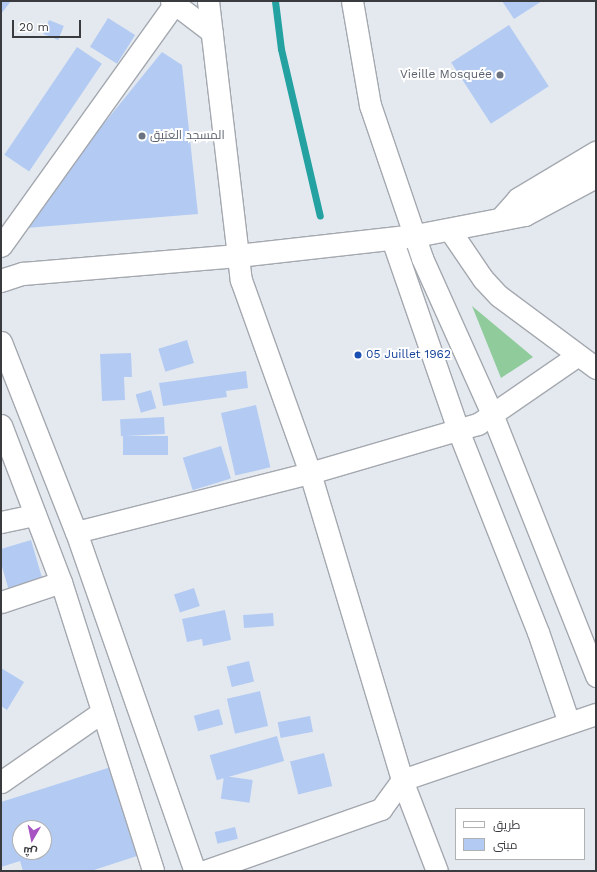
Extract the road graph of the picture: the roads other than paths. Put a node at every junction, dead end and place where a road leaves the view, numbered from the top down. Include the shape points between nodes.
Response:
1 (208, 1) edge
2 (352, 1) edge
3 (173, 2) edge
4 (212, 32) junction
5 (596, 153) edge
6 (596, 177) edge
7 (503, 217) junction
8 (449, 229) junction
9 (416, 236) junction
10 (392, 239) junction
11 (1, 246) edge
12 (238, 256) junction
13 (1, 271) edge
14 (23, 274) junction
15 (1, 282) edge
16 (1, 342) edge
17 (578, 356) junction
18 (596, 368) edge
19 (492, 414) junction
20 (1, 425) edge
21 (458, 430) junction
22 (310, 473) junction
23 (35, 515) junction
24 (1, 522) edge
25 (76, 532) junction
26 (61, 582) junction
27 (1, 602) edge
28 (596, 676) edge
29 (102, 712) junction
30 (596, 714) edge
31 (569, 723) junction
32 (402, 780) junction
33 (1, 782) edge
34 (153, 871) edge
35 (195, 871) edge
36 (205, 871) edge
37 (437, 871) edge

1 - 4 street
2 - 9 street via 370,105
3 - 4 street
3 - 11 street
4 - 12 street
5 - 7 main road via 520,199
6 - 7 main road via 536,211
7 - 8 main road
8 - 9 main road
8 - 17 street via 483,279 499,296
9 - 10 main road
9 - 19 street via 422,258
10 - 12 main road
10 - 21 street
12 - 14 main road
12 - 22 street via 241,280
13 - 14 main road
14 - 15 main road
16 - 25 street
17 - 18 street
17 - 19 street
19 - 21 street via 478,424
19 - 28 street
20 - 23 street
21 - 22 street
21 - 31 street via 538,632
22 - 25 street
22 - 32 street
23 - 24 street
23 - 26 street
25 - 35 street
26 - 27 street
26 - 29 street
29 - 33 street
29 - 34 street
30 - 31 street
31 - 32 street
32 - 36 street via 381,809
32 - 37 street

